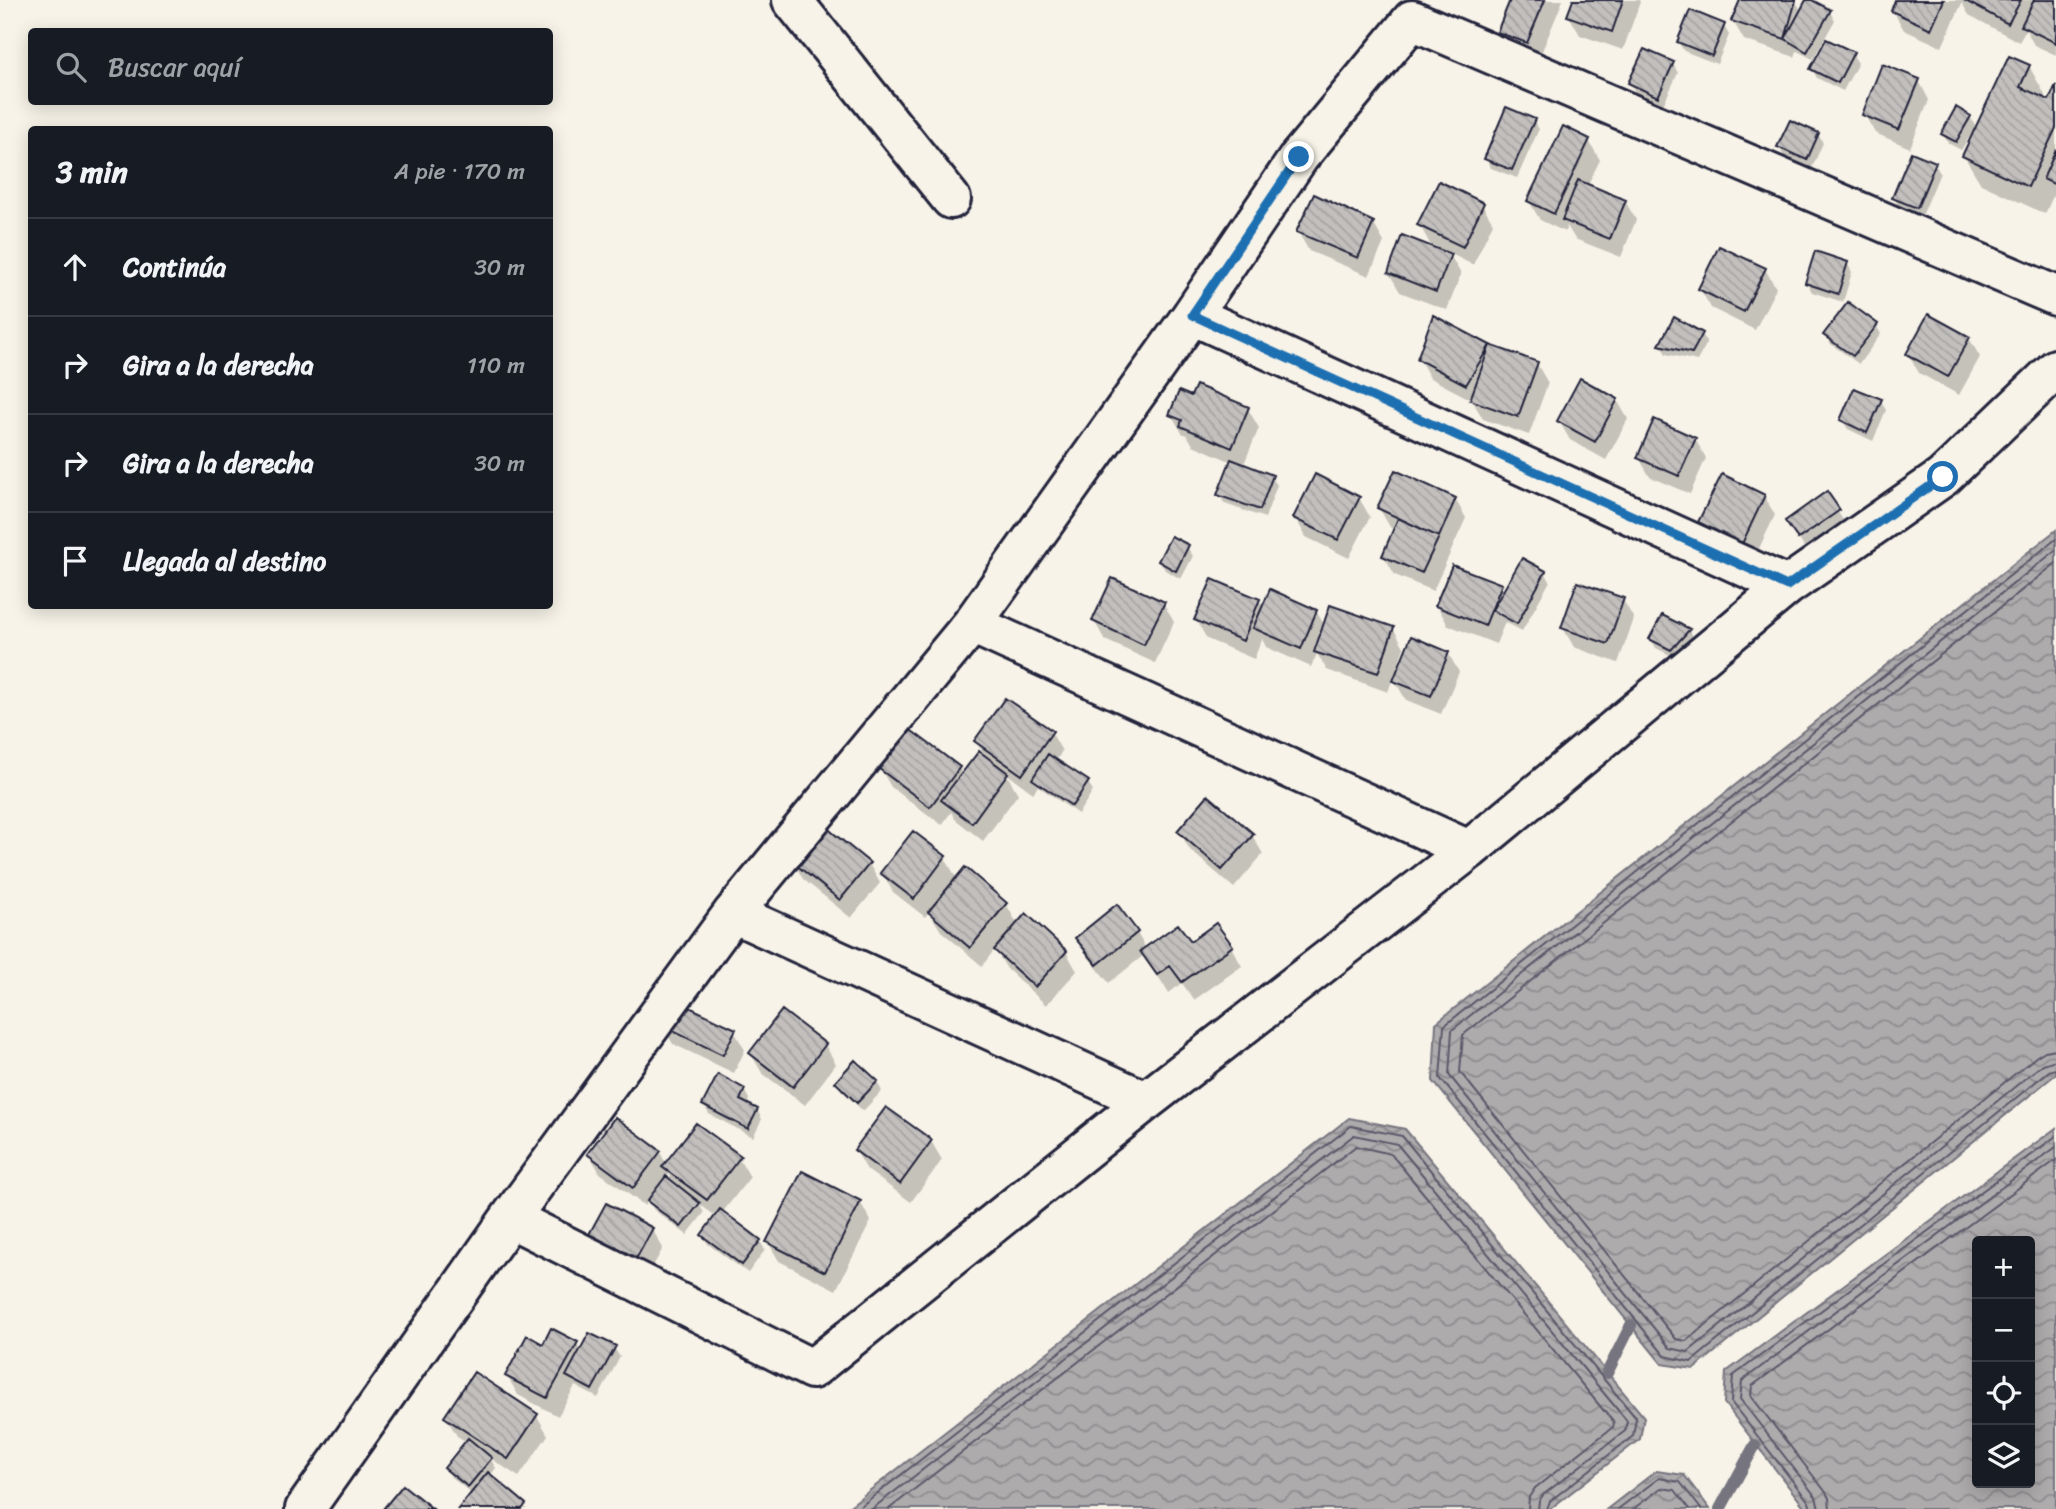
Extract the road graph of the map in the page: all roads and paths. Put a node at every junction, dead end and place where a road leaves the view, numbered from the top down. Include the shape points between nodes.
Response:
1 (792, 0) edge
2 (1419, 10) edge
3 (951, 199) dead end
4 (2056, 296) edge
5 (1192, 315) junction
6 (2056, 369) edge
7 (1787, 586) junction
8 (972, 624) junction
9 (1469, 850) junction
10 (733, 913) junction
11 (1146, 1101) junction
12 (510, 1218) junction
13 (305, 1509) edge

1 - 3 street
2 - 4 street
2 - 5 street via 1299,157
5 - 7 street
5 - 8 street
6 - 7 street via 1943,477
7 - 9 street
8 - 9 street
8 - 10 street
9 - 11 street
10 - 11 street
10 - 12 street
11 - 12 street via 812,1369
12 - 13 street

